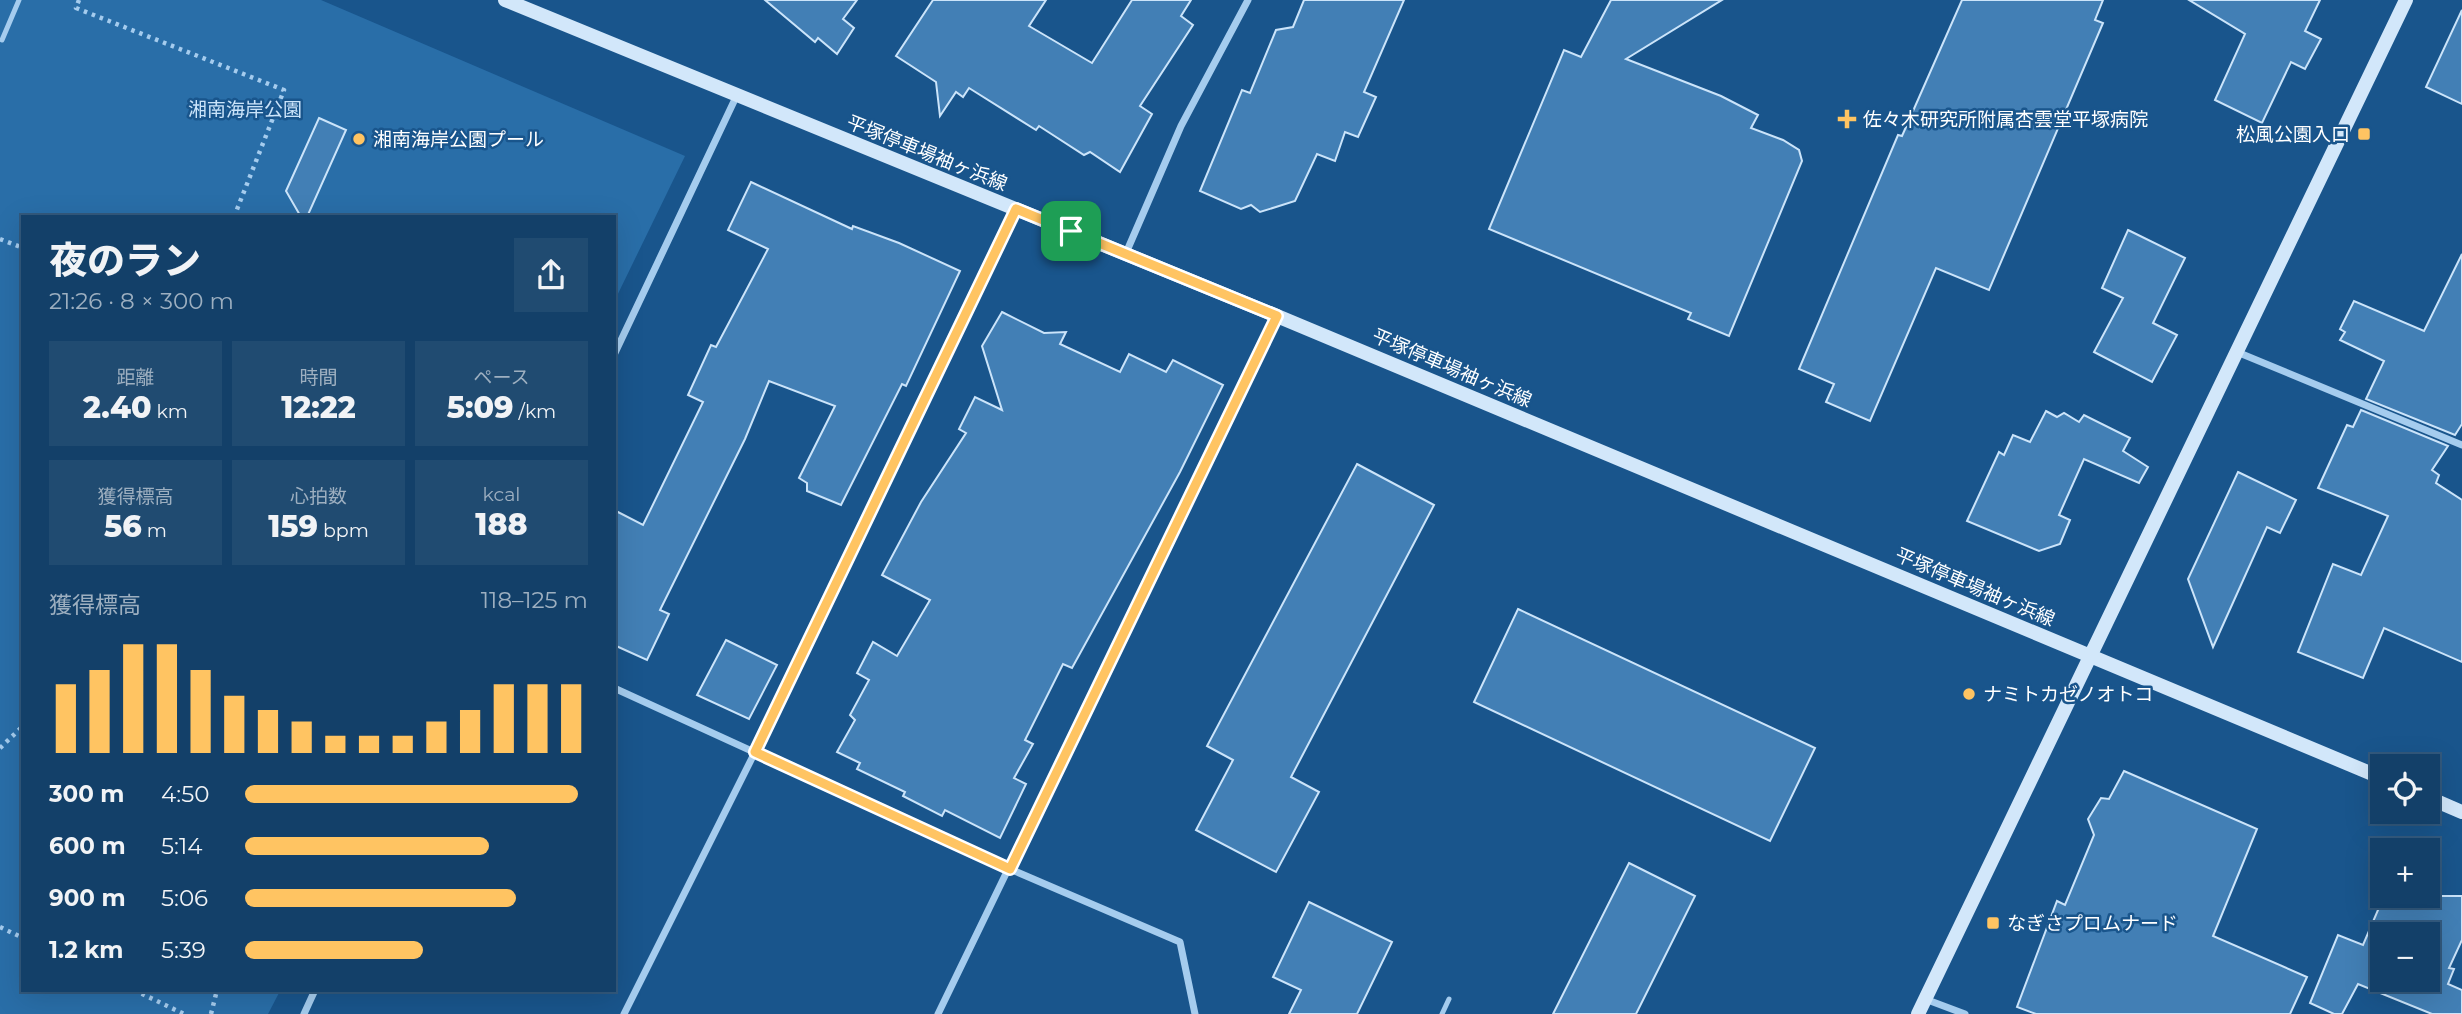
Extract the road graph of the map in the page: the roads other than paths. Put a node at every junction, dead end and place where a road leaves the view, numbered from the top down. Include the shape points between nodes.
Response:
1 (19, 0) edge
2 (505, 0) edge
3 (1248, 0) edge
4 (2406, 0) edge
5 (2, 40) dead end
6 (736, 97) junction
7 (1016, 209) junction
8 (1126, 253) junction
9 (1277, 316) junction
10 (616, 351) edge
11 (2237, 352) junction
12 (2462, 445) edge
13 (2090, 657) junction
14 (616, 689) edge
15 (755, 752) junction
16 (2370, 773) edge
17 (2440, 802) edge
18 (2462, 811) edge
19 (1010, 869) junction
20 (314, 992) edge
21 (1449, 999) dead end
22 (1925, 999) junction
23 (304, 1014) edge
24 (624, 1014) edge
25 (938, 1014) edge
26 (1195, 1014) edge
27 (1442, 1014) edge
28 (1918, 1014) edge
29 (1965, 1014) edge

1 - 5 lane
2 - 6 main road, 平塚停車場袖ヶ浜線
3 - 8 street via 1181,126
4 - 11 main road
6 - 7 main road, 平塚停車場袖ヶ浜線
6 - 10 street
7 - 8 main road, 平塚停車場袖ヶ浜線
7 - 15 street
8 - 9 main road, 平塚停車場袖ヶ浜線
9 - 13 main road, 平塚停車場袖ヶ浜線
9 - 19 street
11 - 12 street
11 - 13 main road
13 - 16 main road, 平塚停車場袖ヶ浜線
13 - 22 main road
14 - 15 street
15 - 19 street
15 - 24 street
17 - 18 main road
19 - 25 street
19 - 26 street via 1180,942
20 - 23 street
21 - 27 lane
22 - 28 main road
22 - 29 street

